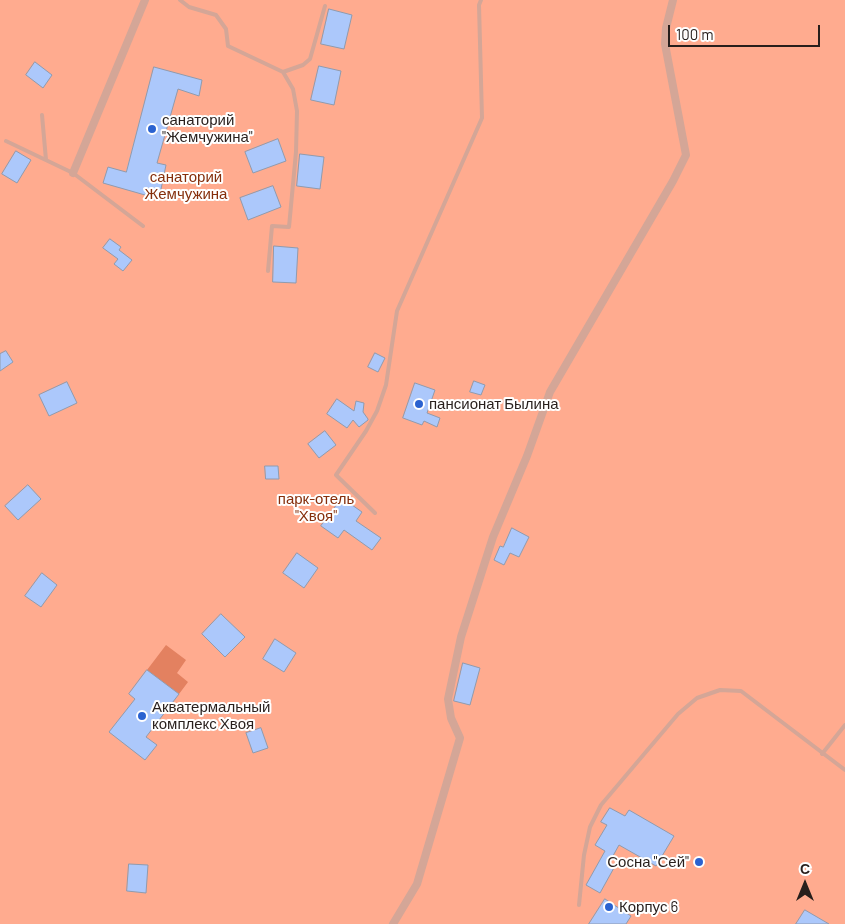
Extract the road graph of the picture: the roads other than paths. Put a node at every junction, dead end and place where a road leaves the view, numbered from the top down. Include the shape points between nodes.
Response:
1 (145, 0) edge
2 (180, 0) edge
3 (481, 0) edge
4 (673, 0) edge
5 (325, 6) dead end
6 (282, 72) junction
7 (42, 115) dead end
8 (6, 142) dead end
9 (46, 160) junction
10 (73, 173) junction
11 (143, 226) dead end
12 (268, 271) dead end
13 (376, 514) dead end
14 (845, 725) edge
15 (822, 754) junction
16 (845, 770) edge
17 (579, 905) dead end
18 (393, 924) edge

1 - 10 street
2 - 6 lane via 189,7 216,15 226,29 228,46
3 - 13 lane via 482,118 397,311 386,385 377,411 336,475
4 - 18 street via 665,44 686,155 550,392 493,537 461,637 448,699 451,718 460,738 417,884
5 - 6 lane via 310,59
6 - 12 lane via 293,89 297,111 296,152 289,227 272,226
7 - 9 lane
8 - 9 lane
9 - 10 lane
10 - 11 lane
14 - 15 lane
15 - 16 lane
15 - 17 lane via 741,691 720,690 697,698 673,720 601,805 590,827

